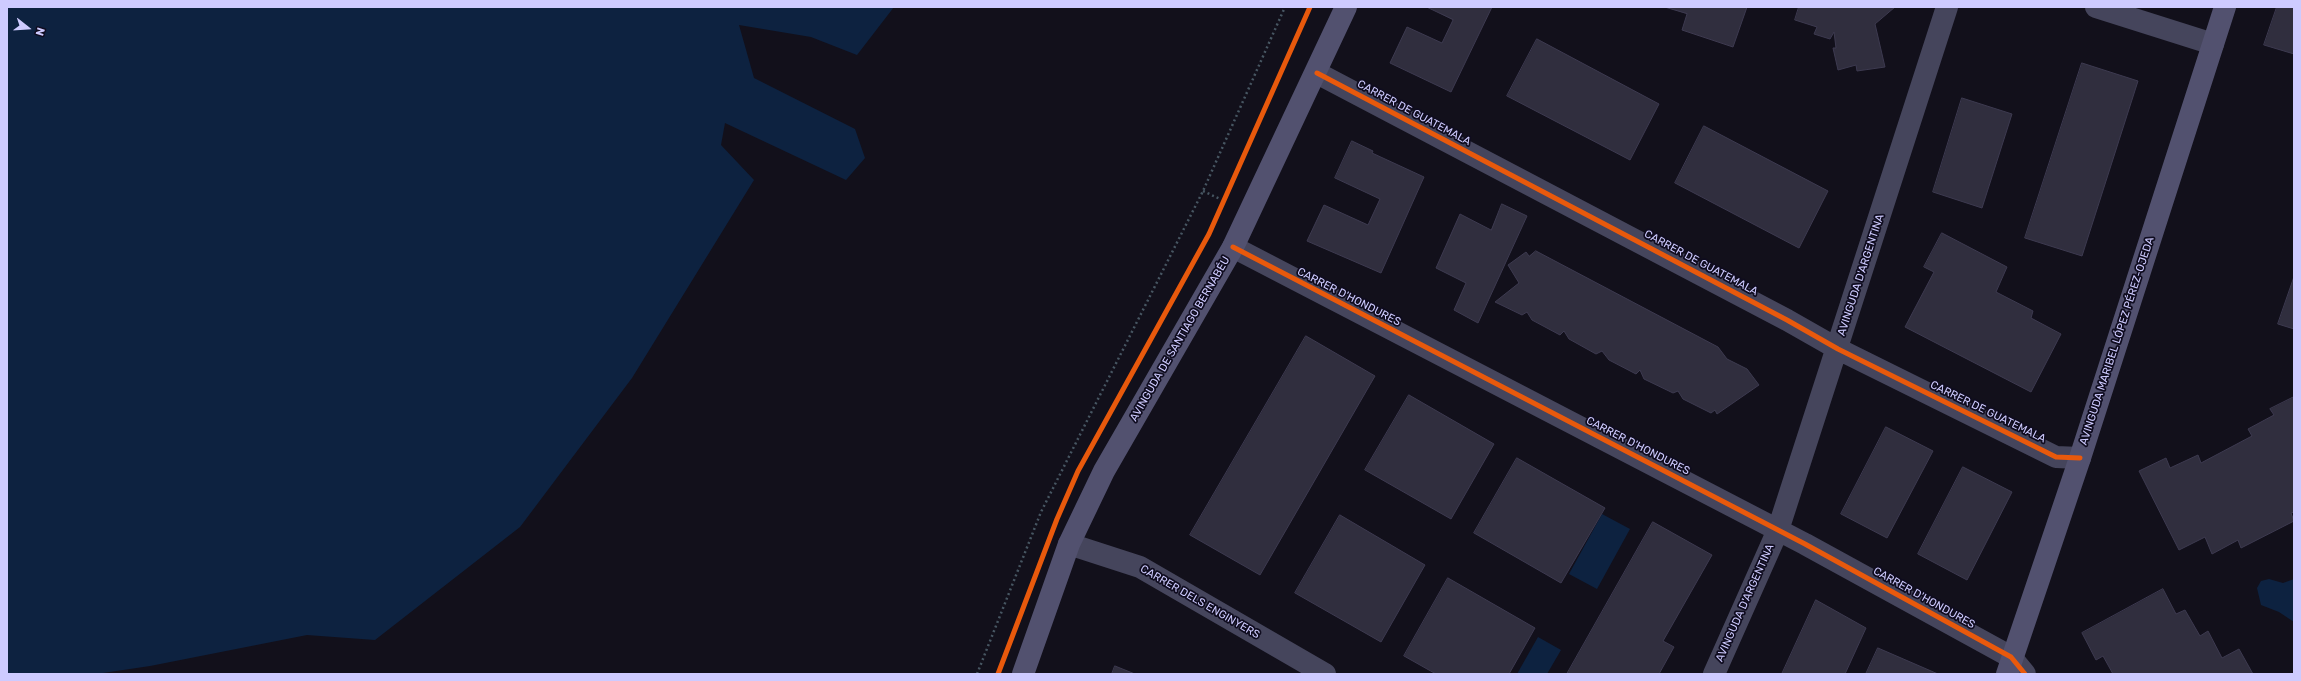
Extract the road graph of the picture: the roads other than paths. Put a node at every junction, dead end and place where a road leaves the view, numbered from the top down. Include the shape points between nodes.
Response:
1 (1346, 7) edge
2 (1947, 7) edge
3 (2096, 7) edge
4 (2225, 7) edge
5 (2213, 44) junction
6 (1317, 73) junction
7 (1233, 247) junction
8 (1838, 349) junction
9 (2080, 458) junction
10 (1778, 530) junction
11 (1068, 544) junction
12 (2009, 666) edge
13 (1023, 674) edge
14 (1325, 674) edge
15 (1714, 674) edge
16 (2025, 674) edge

1 - 6 street, AVINGUDA DE SANTIAGO BERNABÉU
2 - 8 street, AVINGUDA D'ARGENTINA
3 - 5 street
4 - 5 street, AVINGUDA MARIBEL LÓPEZ PÉREZ-OJEDA
5 - 9 street, AVINGUDA MARIBEL LÓPEZ PÉREZ-OJEDA
6 - 7 street, AVINGUDA DE SANTIAGO BERNABÉU
6 - 8 street, CARRER DE GUATEMALA
7 - 10 street, CARRER D'HONDURES
7 - 11 street, AVINGUDA DE SANTIAGO BERNABÉU via 1104,471
8 - 9 street, CARRER DE GUATEMALA via 2056,457
8 - 10 street, AVINGUDA D'ARGENTINA
9 - 12 street, AVINGUDA MARIBEL LÓPEZ PÉREZ-OJEDA
10 - 12 street, CARRER D'HONDURES
10 - 15 street, AVINGUDA D'ARGENTINA
11 - 13 street, AVINGUDA DE SANTIAGO BERNABÉU
11 - 14 street, CARRER DELS ENGINYERS via 1140,567
12 - 16 street, CARRER D'HONDURES

